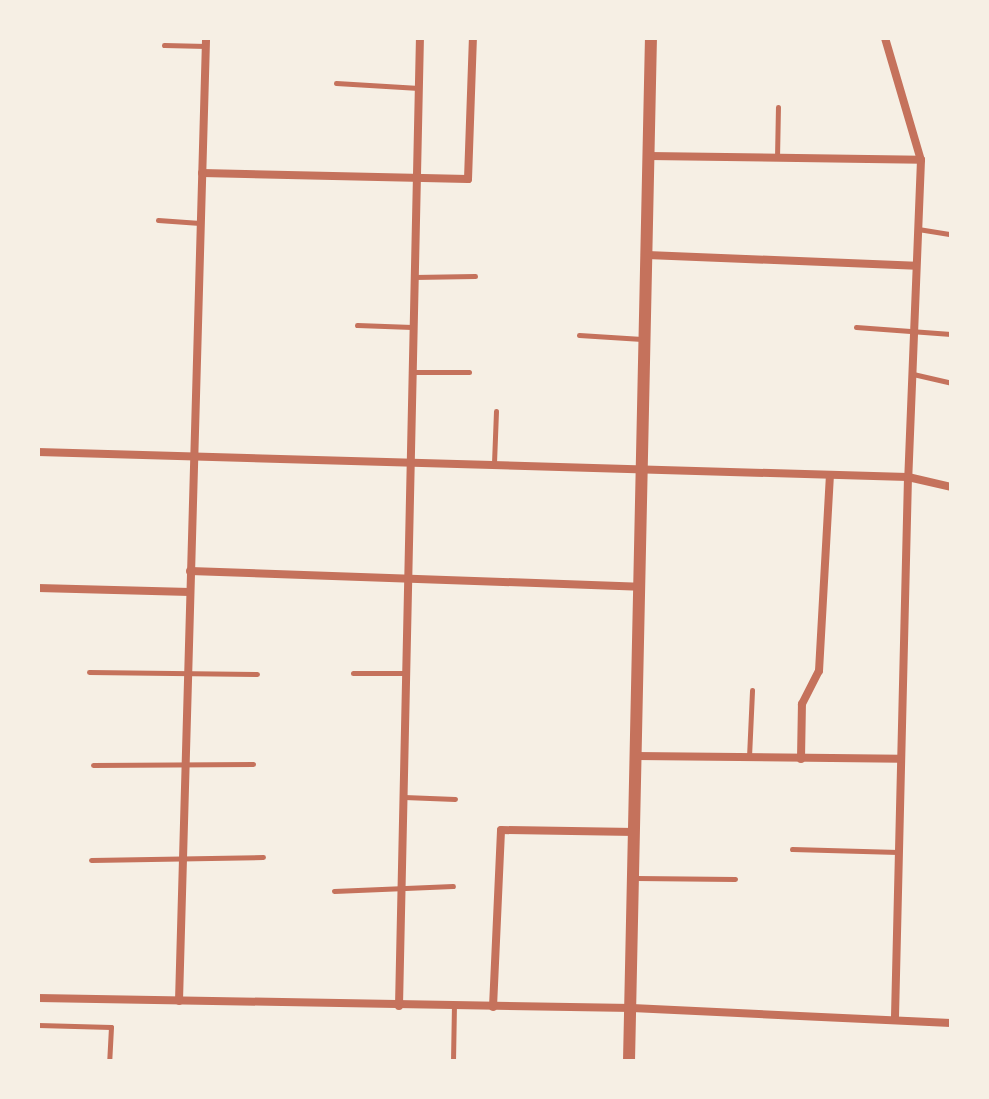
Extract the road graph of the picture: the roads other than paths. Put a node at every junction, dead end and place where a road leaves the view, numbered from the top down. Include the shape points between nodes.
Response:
1 (420, 38) edge
2 (473, 38) edge
3 (651, 38) edge
4 (885, 38) edge
5 (206, 42) edge
6 (164, 45) dead end
7 (336, 83) dead end
8 (419, 88) junction
9 (778, 107) dead end
10 (649, 156) junction
11 (777, 159) junction
12 (921, 160) junction
13 (202, 173) junction
14 (417, 177) junction
15 (158, 220) dead end
16 (200, 223) junction
17 (918, 229) junction
18 (951, 234) edge
19 (647, 255) junction
20 (916, 266) junction
21 (475, 276) dead end
22 (414, 277) junction
23 (357, 325) dead end
24 (412, 327) junction
25 (856, 327) dead end
26 (913, 329) junction
27 (951, 334) edge
28 (579, 335) dead end
29 (645, 339) junction
30 (411, 372) junction
31 (469, 372) dead end
32 (911, 374) junction
33 (951, 383) edge
34 (496, 411) dead end
35 (38, 452) edge
36 (193, 456) junction
37 (408, 461) junction
38 (494, 463) junction
39 (642, 468) junction
40 (830, 476) junction
41 (908, 477) junction
42 (951, 487) edge
43 (190, 571) junction
44 (406, 578) junction
45 (640, 587) junction
46 (38, 588) edge
47 (190, 592) junction
48 (89, 672) dead end
49 (353, 673) dead end
50 (404, 673) junction
51 (188, 674) junction
52 (257, 674) dead end
53 (752, 690) dead end
54 (636, 756) junction
55 (749, 758) junction
56 (801, 759) junction
57 (901, 759) junction
58 (185, 763) junction
59 (253, 764) dead end
60 (93, 765) dead end
61 (402, 797) junction
62 (455, 799) dead end
63 (635, 832) junction
64 (792, 849) dead end
65 (899, 852) junction
66 (263, 857) dead end
67 (91, 860) dead end
68 (183, 861) junction
69 (634, 878) junction
70 (735, 879) dead end
71 (453, 886) dead end
72 (401, 890) junction
73 (334, 891) dead end
74 (38, 998) edge
75 (179, 1001) junction
76 (399, 1006) junction
77 (454, 1006) junction
78 (493, 1007) junction
79 (632, 1008) junction
80 (895, 1017) junction
81 (951, 1023) edge
82 (38, 1025) edge
83 (109, 1061) edge
84 (453, 1061) edge
85 (629, 1061) edge

1 - 8 street
2 - 14 street via 468,179
3 - 10 street
4 - 12 street
5 - 6 lane
5 - 13 street
7 - 8 lane
8 - 14 street
9 - 11 lane
10 - 11 street
10 - 19 street
11 - 12 street
12 - 17 street
13 - 14 street
13 - 16 street
14 - 22 street
15 - 16 lane
16 - 36 street
17 - 18 lane
17 - 20 street
19 - 20 street
19 - 29 street
20 - 26 street
21 - 22 lane
22 - 24 street
23 - 24 lane
24 - 30 street
25 - 26 lane
26 - 27 lane
26 - 32 street
28 - 29 lane
29 - 39 street
30 - 31 lane
30 - 37 street
32 - 33 lane
32 - 41 street
34 - 38 lane
35 - 36 street
36 - 37 street
36 - 43 street
37 - 38 street
37 - 44 street
38 - 39 street
39 - 40 street
39 - 45 street
40 - 41 street
40 - 56 street via 819,671 802,704
41 - 42 street
41 - 57 street
43 - 44 street
43 - 47 street
44 - 45 street
44 - 50 street
45 - 54 street
46 - 47 street
47 - 51 street
48 - 51 lane
49 - 50 lane
50 - 61 street
51 - 52 lane
51 - 58 street
53 - 55 lane
54 - 55 street
54 - 63 street
55 - 56 street
56 - 57 street
57 - 65 street
58 - 59 lane
58 - 60 lane
58 - 68 street
61 - 62 lane
61 - 72 street
63 - 69 street
63 - 78 street via 501,830
64 - 65 lane
65 - 80 street
66 - 68 lane via 198,856
67 - 68 lane
68 - 75 street
69 - 70 lane
69 - 79 street
71 - 72 lane
72 - 73 lane
72 - 76 street
74 - 75 street
75 - 76 street
76 - 77 street
77 - 78 street
77 - 84 lane
78 - 79 street
79 - 80 street
79 - 85 street
80 - 81 street
82 - 83 lane via 111,1027

